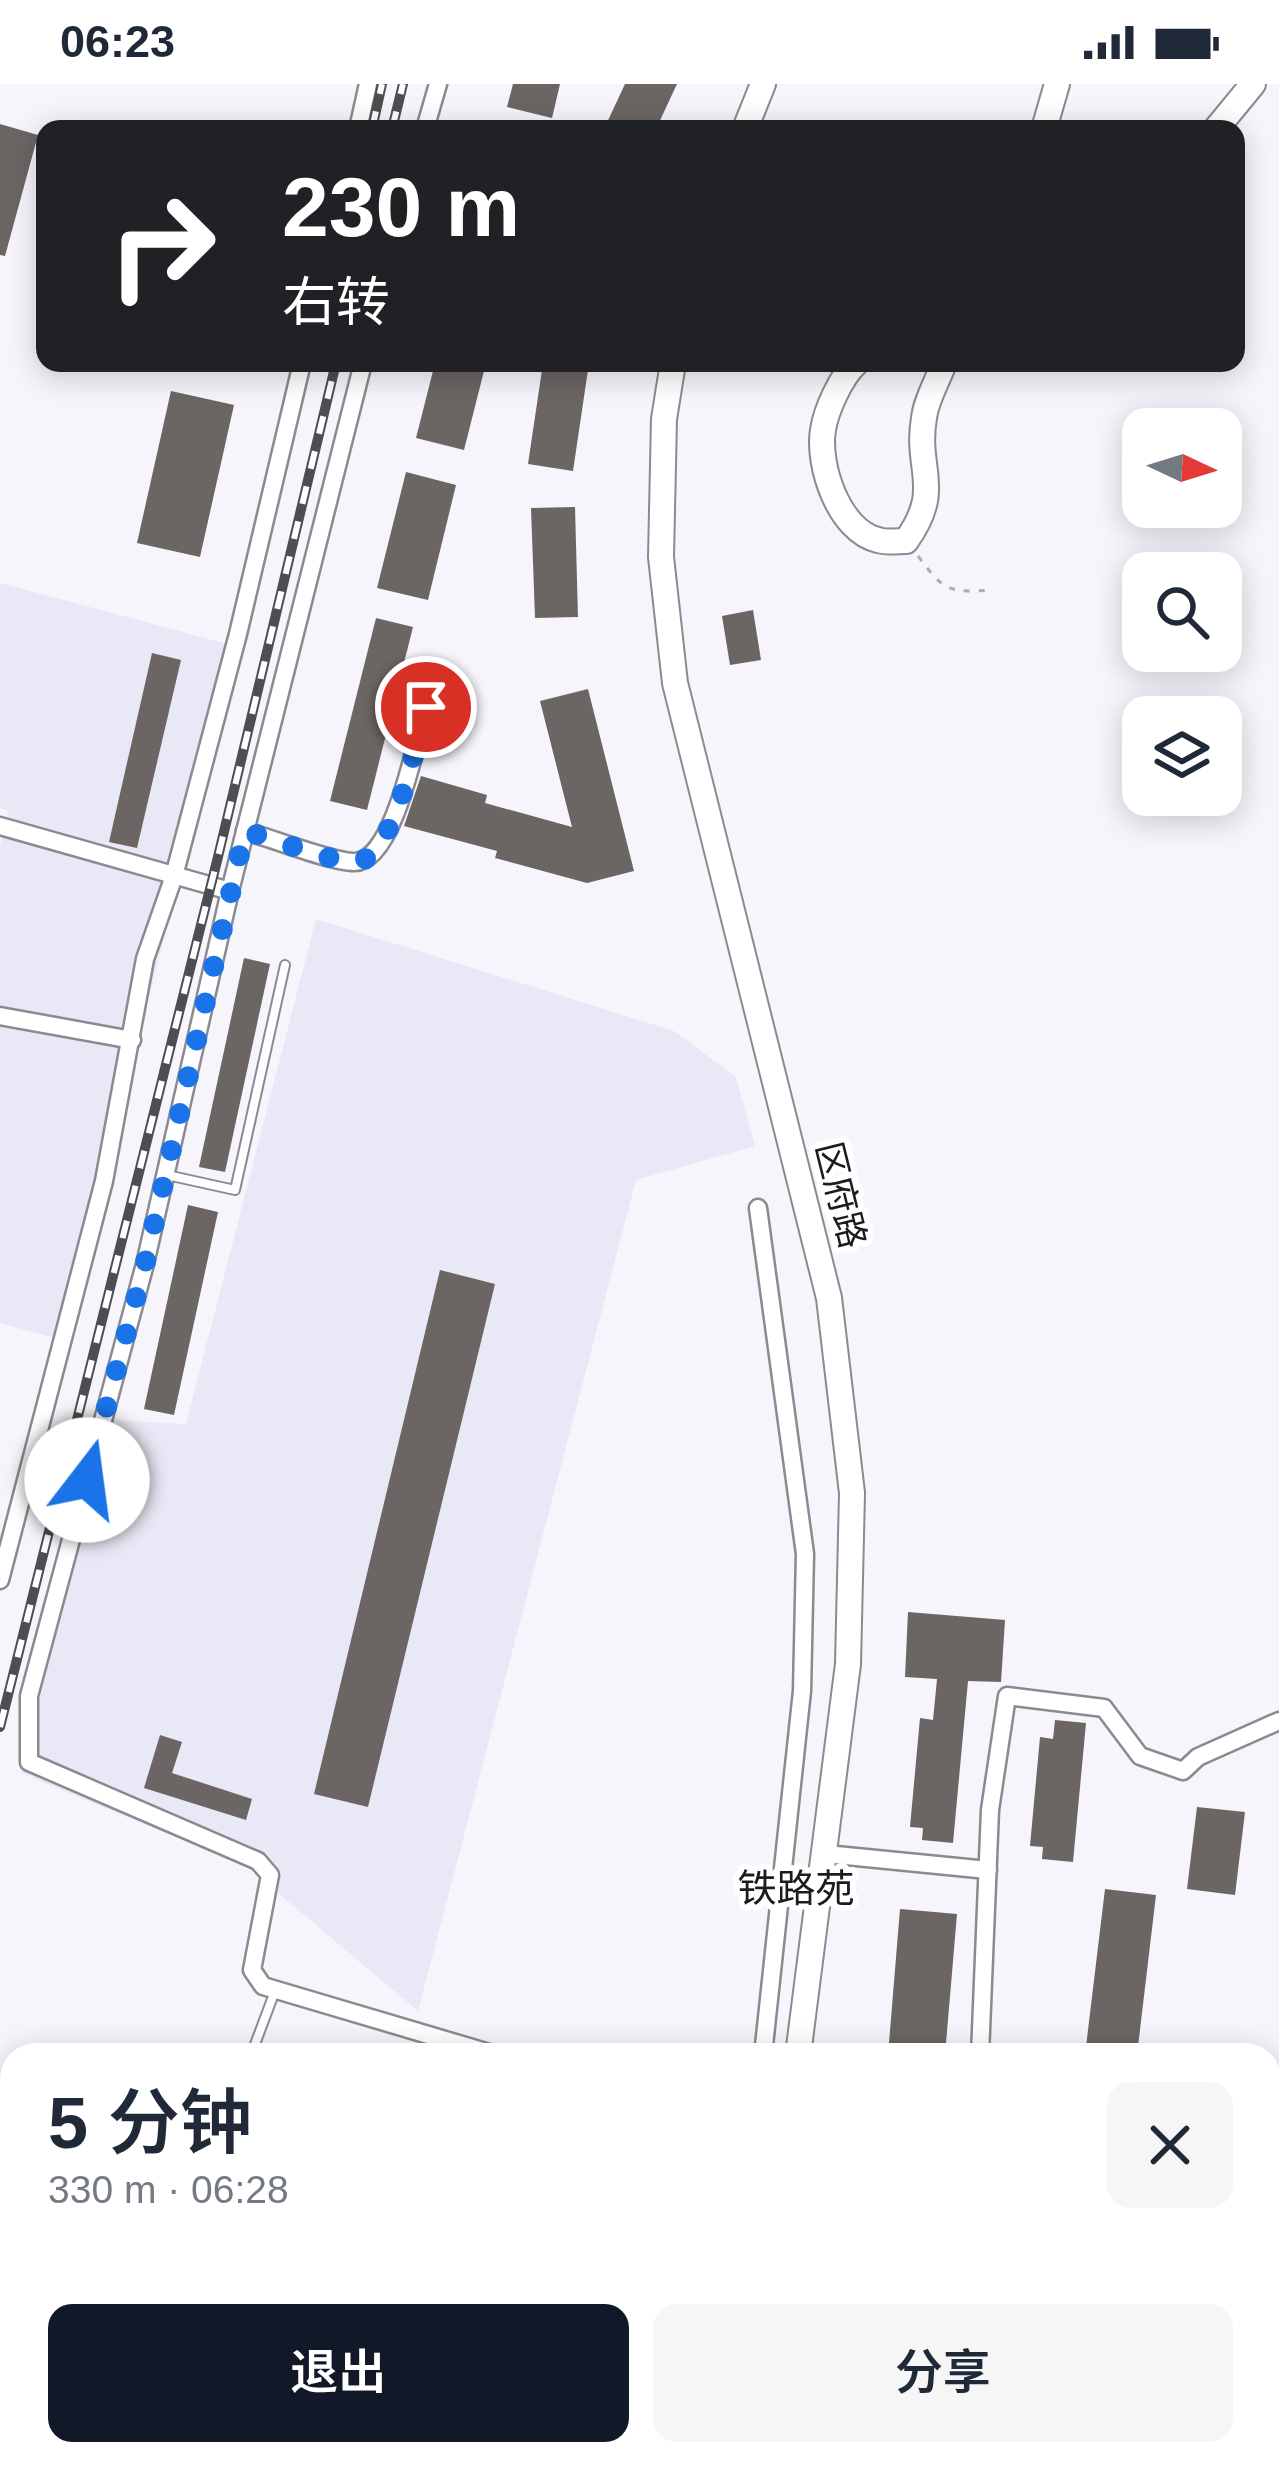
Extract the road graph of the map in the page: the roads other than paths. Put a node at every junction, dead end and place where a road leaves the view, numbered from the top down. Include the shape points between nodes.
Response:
1 (368, 84) edge
2 (438, 84) edge
3 (763, 84) edge
4 (1058, 84) edge
5 (1253, 84) edge
6 (360, 120) edge
7 (428, 120) edge
8 (749, 120) edge
9 (1047, 120) edge
10 (1223, 120) edge
11 (300, 372) edge
12 (360, 372) edge
13 (672, 372) edge
14 (846, 372) edge
15 (941, 372) edge
16 (426, 707) dead end
17 (0, 826) edge
18 (245, 831) junction
19 (174, 876) junction
20 (230, 892) junction
21 (285, 964) dead end
22 (0, 1016) edge
23 (132, 1040) junction
24 (165, 1175) junction
25 (758, 1208) dead end
26 (0, 1580) edge
27 (1279, 1721) edge
28 (826, 1855) junction
29 (988, 1870) junction
30 (276, 1990) junction
31 (256, 2043) edge
32 (455, 2043) edge
33 (765, 2043) edge
34 (800, 2043) edge
35 (981, 2043) edge

1 - 6 street
2 - 7 street
3 - 8 main road
4 - 9 main road
5 - 10 main road
11 - 19 street
12 - 18 street
13 - 28 main road, 区府路 via 661,557 676,683 829,1298 852,1493 848,1664
14 - 15 main road via 822,432 830,494 876,541 906,541 923,518 923,418
16 - 18 street via 376,856 356,863
17 - 19 street
18 - 20 street
19 - 20 street
19 - 23 street via 146,959
20 - 24 street
21 - 24 lane via 235,1190
22 - 23 street
23 - 26 street via 104,1181
24 - 30 street via 29,1696 29,1762 259,1861 270,1875 252,1970 263,1987
25 - 33 street via 805,1554 802,1691
27 - 29 street via 1183,1771 1140,1756 1104,1708 1007,1696
28 - 29 street
28 - 34 main road, 区府路
29 - 35 street
30 - 31 lane
30 - 32 street

